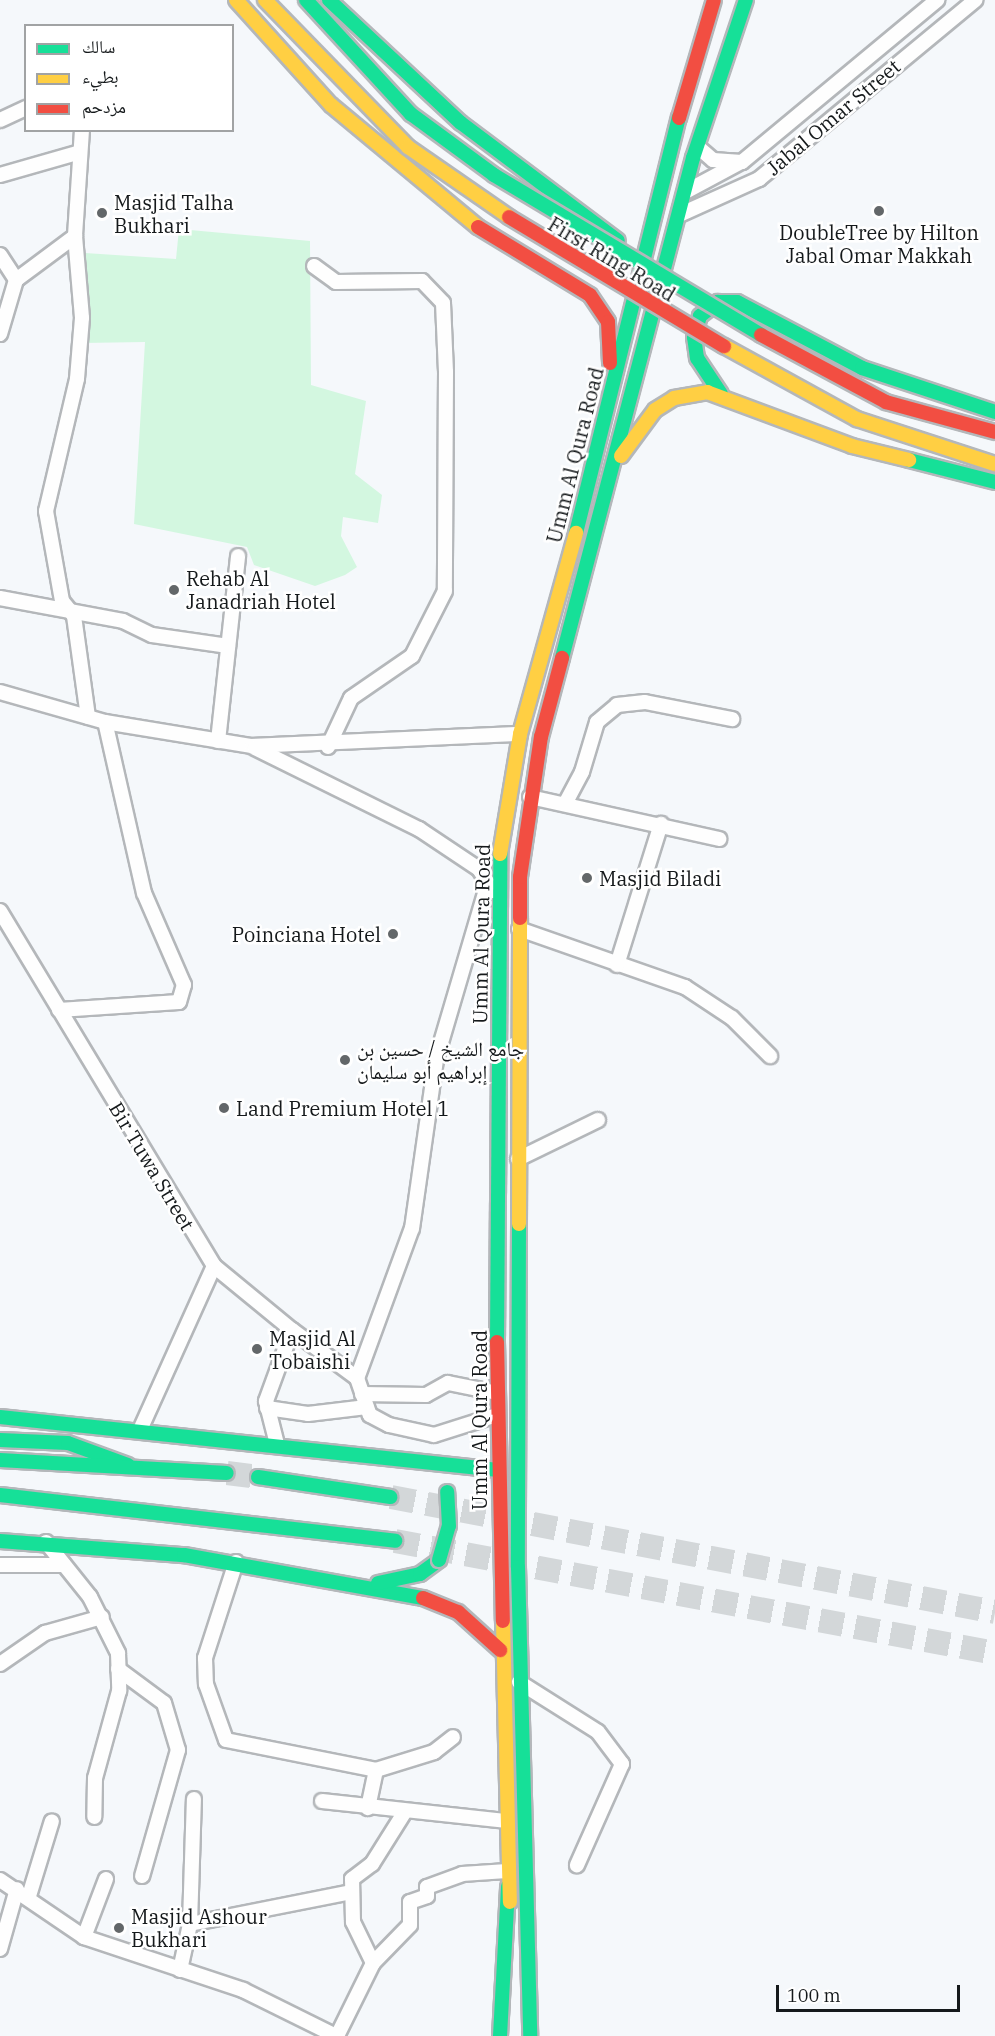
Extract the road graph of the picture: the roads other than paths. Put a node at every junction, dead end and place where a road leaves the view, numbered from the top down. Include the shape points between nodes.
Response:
1 (236, 0) edge
2 (265, 0) edge
3 (306, 0) edge
4 (329, 0) edge
5 (702, 0) edge
6 (714, 0) edge
7 (731, 0) edge
8 (746, 0) edge
9 (942, 0) edge
10 (975, 0) edge
11 (929, 2) edge
12 (954, 15) junction
13 (685, 95) junction
14 (24, 109) edge
15 (0, 120) edge
16 (82, 132) edge
17 (77, 153) junction
18 (695, 153) junction
19 (742, 162) junction
20 (0, 175) edge
21 (685, 192) junction
22 (679, 214) junction
23 (75, 236) junction
24 (0, 255) edge
25 (637, 260) junction
26 (314, 266) dead end
27 (16, 280) junction
28 (0, 334) edge
29 (721, 394) junction
30 (995, 412) edge
31 (995, 432) edge
32 (995, 464) edge
33 (610, 473) junction
34 (592, 474) junction
35 (995, 482) edge
36 (238, 556) dead end
37 (0, 598) edge
38 (74, 616) junction
39 (228, 646) junction
40 (0, 692) edge
41 (88, 717) junction
42 (732, 719) dead end
43 (105, 722) junction
44 (520, 734) junction
45 (218, 741) junction
46 (252, 747) junction
47 (328, 747) junction
48 (530, 797) junction
49 (565, 804) junction
50 (662, 824) junction
51 (719, 839) dead end
52 (488, 883) junction
53 (498, 898) junction
54 (0, 911) edge
55 (519, 929) junction
56 (617, 965) junction
57 (59, 1010) junction
58 (770, 1056) dead end
59 (598, 1120) dead end
60 (518, 1159) junction
61 (214, 1266) junction
62 (292, 1330) junction
63 (357, 1378) junction
64 (497, 1393) junction
65 (364, 1400) junction
66 (267, 1408) junction
67 (497, 1415) junction
68 (1, 1416) edge
69 (140, 1430) junction
70 (0, 1440) edge
71 (277, 1444) junction
72 (0, 1460) edge
73 (408, 1463) junction
74 (128, 1465) junction
75 (498, 1470) junction
76 (227, 1473) tunnel mouth
77 (258, 1477) tunnel mouth
78 (0, 1495) edge
79 (391, 1497) tunnel mouth
80 (396, 1540) tunnel mouth
81 (0, 1541) edge
82 (46, 1542) junction
83 (236, 1562) junction
84 (0, 1565) edge
85 (64, 1565) junction
86 (367, 1585) junction
87 (102, 1617) junction
88 (500, 1650) junction
89 (0, 1664) edge
90 (118, 1669) junction
91 (519, 1682) junction
92 (453, 1737) dead end
93 (376, 1770) junction
94 (194, 1799) dead end
95 (322, 1801) dead end
96 (368, 1808) junction
97 (404, 1813) junction
98 (94, 1817) dead end
99 (52, 1821) dead end
100 (505, 1821) junction
101 (577, 1865) dead end
102 (508, 1874) junction
103 (142, 1876) dead end
104 (525, 1876) junction
105 (106, 1879) dead end
106 (0, 1880) edge
107 (351, 1892) junction
108 (23, 1893) junction
109 (3, 1924) edge
110 (190, 1924) junction
111 (84, 1937) junction
112 (0, 1949) edge
113 (372, 1964) junction
114 (180, 1970) junction
115 (336, 2036) edge
116 (500, 2036) edge
117 (514, 2036) edge
118 (530, 2036) edge
119 (542, 2036) edge

1 - 34 main road via 331,105 381,151 456,213 590,295 608,322 610,360
2 - 32 main road, First Ring Road, bridge via 408,147 496,211 801,392 856,419
3 - 25 main road, First Ring Road, bridge via 419,121 494,175
4 - 25 main road via 425,93 610,233
5 - 13 main road, Umm Al Qura Road
6 - 13 main road, Umm Al Qura Road
7 - 18 main road, Umm Al Qura Road
8 - 18 main road, Umm Al Qura Road
9 - 12 street
10 - 12 street, Jabal Omar Street
11 - 19 street, Jabal Omar Street
12 - 22 street, Jabal Omar Street via 759,179
13 - 34 main road, Umm Al Qura Road
14 - 15 street
16 - 17 street
17 - 20 street
17 - 23 street via 82,196
18 - 19 street, Jabal Omar Street via 713,160
18 - 21 main road, Umm Al Qura Road
19 - 21 street
21 - 22 main road, Umm Al Qura Road
22 - 33 main road, Umm Al Qura Road
23 - 27 street
23 - 38 street via 82,318 77,379 46,511 62,601
24 - 27 street
25 - 31 main road, First Ring Road, bridge via 828,374 886,402
26 - 47 street via 336,282 422,281 443,303 446,372 445,591 412,656 351,698
27 - 28 street
29 - 30 main road via 697,358 694,337 700,316 718,302 737,302 861,368
29 - 33 main road via 674,398 655,410
29 - 35 main road via 852,446
33 - 48 main road, Umm Al Qura Road
34 - 44 main road, Umm Al Qura Road
36 - 39 street
37 - 38 street
38 - 39 street via 123,621 152,635
38 - 41 street
39 - 45 street
40 - 41 street
41 - 43 street
42 - 49 street via 645,702 617,705 597,722 582,772
43 - 45 street
43 - 57 street via 144,893 184,985 179,1002
44 - 47 street
44 - 53 main road, Umm Al Qura Road via 506,807
45 - 46 street
46 - 47 street
46 - 52 street via 419,829 479,869
48 - 49 street
48 - 55 main road, Umm Al Qura Road
49 - 50 street
50 - 51 street
50 - 56 street
52 - 53 street
52 - 63 street via 436,1060 412,1228
53 - 55 main road
53 - 64 main road, Umm Al Qura Road
54 - 57 street, Bir Tuwa Street
55 - 56 street
55 - 60 main road, Umm Al Qura Road
56 - 58 street via 685,987 732,1018
57 - 61 street, Bir Tuwa Street
59 - 60 street
60 - 91 main road, Umm Al Qura Road
61 - 62 street, Bir Tuwa Street
61 - 69 street
62 - 63 street, Bir Tuwa Street
62 - 66 street
63 - 65 street
64 - 65 street via 448,1383 426,1395
64 - 67 main road, Umm Al Qura Road
65 - 66 street via 308,1414
65 - 67 street via 389,1425 435,1435
66 - 71 street
67 - 75 main road, Umm Al Qura Road
68 - 69 main road
69 - 71 main road
70 - 74 main road via 68,1443
71 - 73 main road
72 - 74 main road
73 - 75 main road
73 - 86 main road, bridge via 437,1476 447,1492 449,1526 439,1560 420,1574
74 - 76 main road
75 - 88 main road, Umm Al Qura Road
77 - 79 main road
78 - 80 main road
81 - 82 main road
82 - 83 main road
82 - 85 street
83 - 86 main road
83 - 93 street via 205,1658 206,1684 226,1740
84 - 85 street
85 - 87 street
86 - 88 main road via 415,1595 458,1612
87 - 89 street via 45,1633
87 - 90 street via 118,1653
88 - 100 main road, Umm Al Qura Road
90 - 98 street via 119,1691 95,1778
90 - 103 street via 164,1703 178,1750
91 - 101 street via 598,1732 622,1764
91 - 104 main road, Umm Al Qura Road
92 - 93 street via 434,1752
93 - 96 street
94 - 110 street
95 - 96 street
96 - 97 street
97 - 100 street
97 - 107 street via 372,1864 352,1878
99 - 108 street
100 - 102 main road, Umm Al Qura Road
102 - 113 street via 462,1874 427,1887 427,1896 410,1902 410,1925
102 - 116 main road
102 - 117 main road, Umm Al Qura Road
104 - 118 main road, Umm Al Qura Road
104 - 119 main road
105 - 111 street
106 - 108 street
107 - 110 street
107 - 113 street via 353,1922
108 - 109 street
108 - 111 street
109 - 112 street
110 - 114 street
111 - 114 street
113 - 115 street
114 - 115 street via 243,1990

